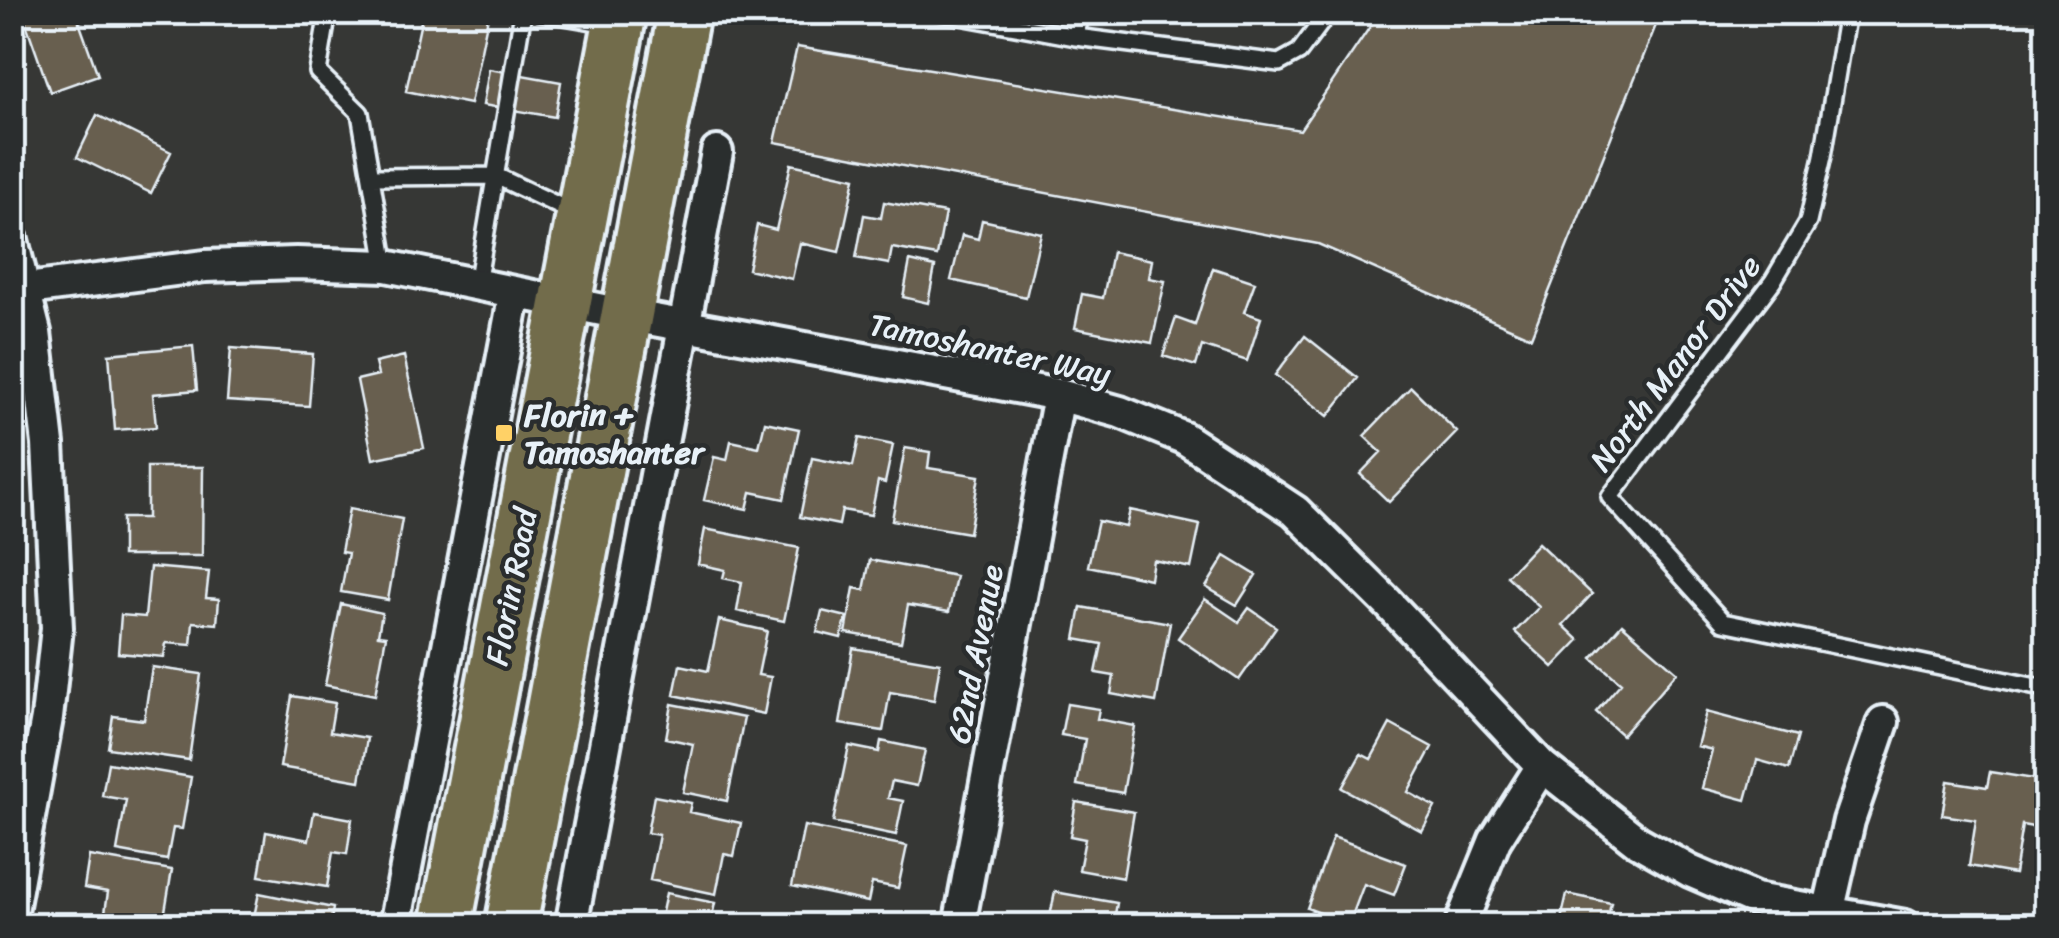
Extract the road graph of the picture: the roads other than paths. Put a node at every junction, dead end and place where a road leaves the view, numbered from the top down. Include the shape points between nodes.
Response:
1 (328, 12) edge
2 (523, 12) edge
3 (540, 12) edge
4 (684, 12) edge
5 (938, 12) edge
6 (1080, 12) edge
7 (1329, 12) edge
8 (1847, 12) edge
9 (620, 19) edge
10 (1076, 37) junction
11 (717, 152) dead end
12 (496, 176) junction
13 (372, 177) junction
14 (582, 217) junction
15 (12, 240) edge
16 (386, 266) junction
17 (478, 284) junction
18 (19, 290) edge
19 (515, 293) junction
20 (565, 303) junction
21 (627, 315) junction
22 (684, 325) junction
23 (1059, 395) junction
24 (2046, 689) edge
25 (1883, 722) dead end
26 (1542, 766) junction
27 (22, 816) edge
28 (12, 911) edge
29 (1826, 918) edge
30 (395, 926) edge
31 (446, 926) edge
32 (511, 926) edge
33 (570, 926) edge
34 (959, 926) edge
35 (1460, 926) edge
36 (1905, 926) edge

1 - 13 lane via 318,72 360,113
2 - 12 lane
3 - 9 lane
4 - 21 main road, Florin Road
5 - 10 lane
6 - 10 lane
7 - 10 lane via 1299,52 1279,62
8 - 24 lane, North Manor Drive via 1808,222 1773,281 1610,497 1722,622
9 - 14 main road, Florin Road
11 - 22 street
12 - 13 lane
12 - 14 lane
12 - 17 lane
13 - 16 lane
14 - 20 main road, Florin Road
15 - 18 street
16 - 17 street, Tamoshanter Way
16 - 18 street, Tamoshanter Way via 205,266
17 - 19 street, Tamoshanter Way
18 - 27 street via 36,332 57,628 48,718
19 - 20 street, Tamoshanter Way
19 - 30 street, Florin Road
20 - 21 street, Tamoshanter Way
20 - 31 main road, Florin Road
21 - 22 street, Tamoshanter Way
21 - 32 main road, Florin Road
22 - 23 street, Tamoshanter Way
22 - 33 street
23 - 26 street, Tamoshanter Way via 1184,438 1294,511
23 - 34 street, 62nd Avenue
25 - 29 street
26 - 29 street, Tamoshanter Way via 1637,842 1690,872 1755,900
26 - 35 street via 1495,840
27 - 28 street
29 - 36 street, Tamoshanter Way

